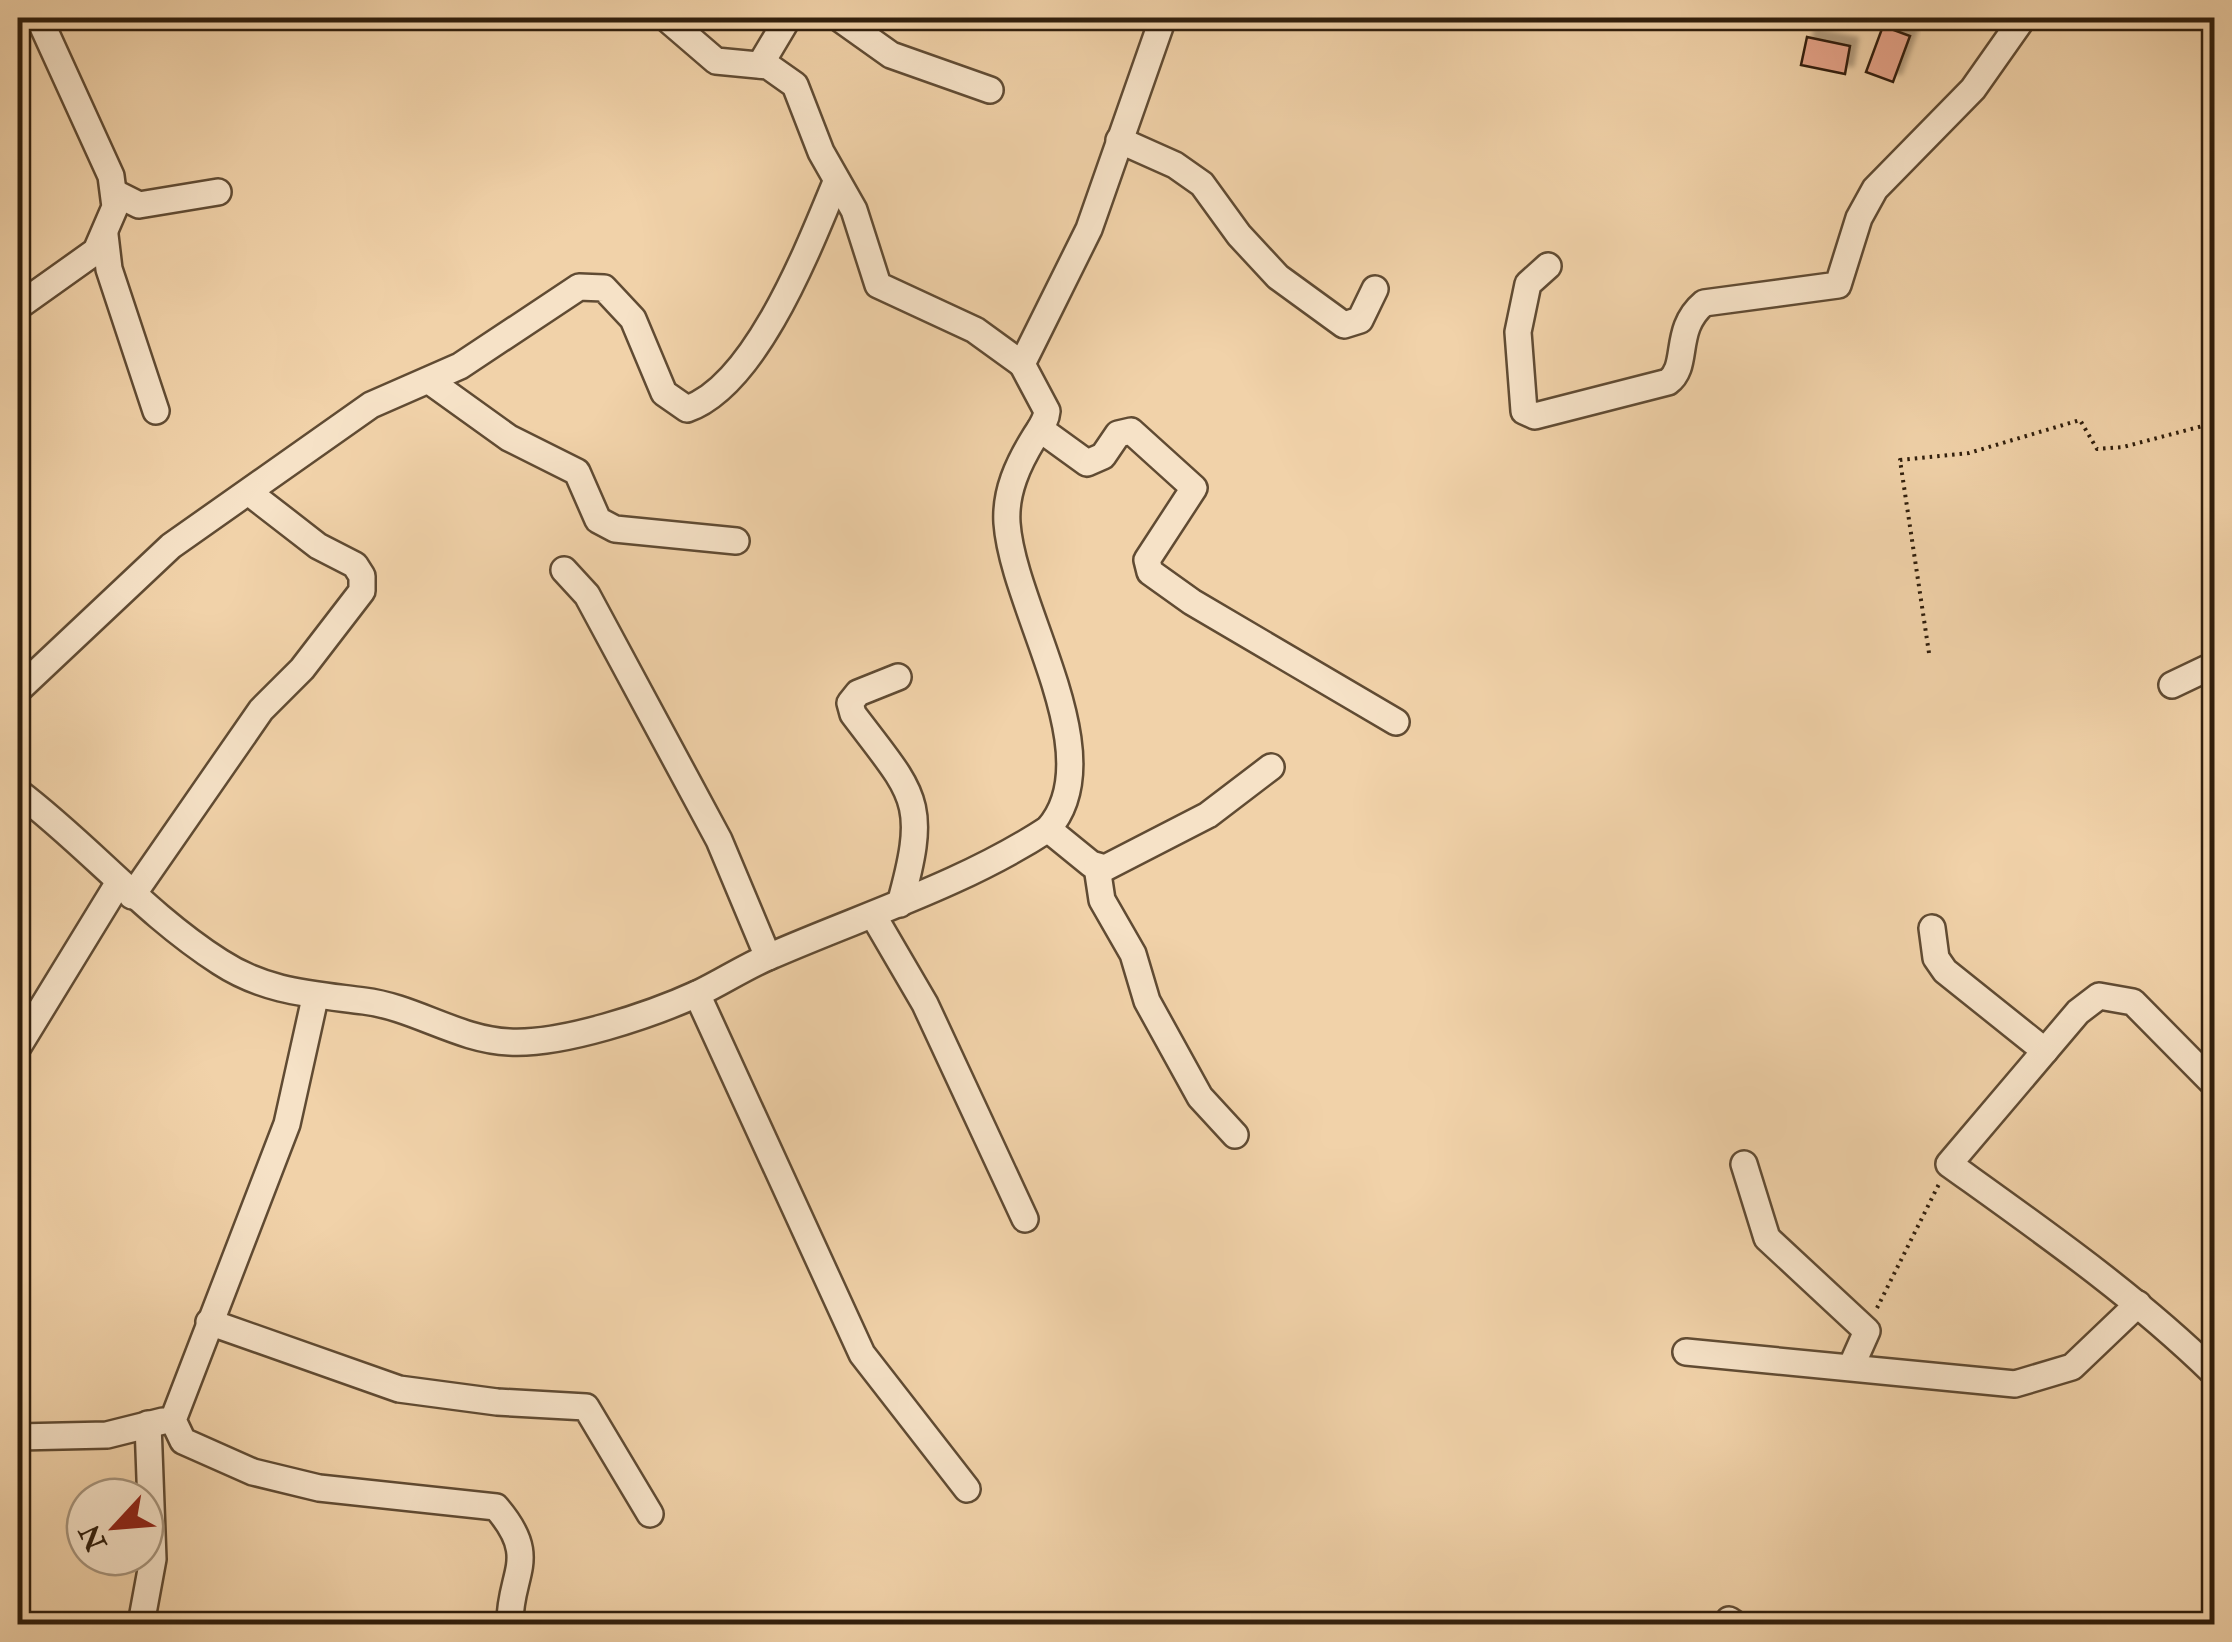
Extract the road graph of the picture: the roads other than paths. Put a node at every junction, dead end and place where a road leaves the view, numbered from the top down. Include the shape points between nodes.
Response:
1 (39, 18) edge
2 (666, 18) edge
3 (788, 18) edge
4 (839, 18) edge
5 (1162, 18) edge
6 (2022, 18) edge
7 (760, 65) junction
8 (990, 90) dead end
9 (1119, 140) junction
10 (836, 182) junction
11 (115, 192) junction
12 (218, 192) dead end
13 (105, 235) junction
14 (1548, 266) dead end
15 (1375, 289) dead end
16 (23, 302) dead end
17 (1022, 364) junction
18 (431, 382) junction
19 (156, 411) dead end
20 (1040, 429) junction
21 (251, 494) junction
22 (736, 541) dead end
23 (564, 570) dead end
24 (2214, 665) edge
25 (898, 677) dead end
26 (2172, 685) dead end
27 (18, 690) edge
28 (1396, 722) dead end
29 (1270, 767) dead end
30 (18, 792) edge
31 (1048, 829) junction
32 (1097, 868) junction
33 (126, 889) junction
34 (900, 904) junction
35 (873, 915) junction
36 (1932, 928) dead end
37 (768, 956) junction
38 (697, 994) junction
39 (315, 998) junction
40 (18, 1047) edge
41 (2045, 1051) junction
42 (2214, 1084) edge
43 (1235, 1135) dead end
44 (1744, 1164) dead end
45 (1025, 1219) dead end
46 (2138, 1304) junction
47 (209, 1322) junction
48 (1686, 1352) dead end
49 (1851, 1367) junction
50 (2214, 1373) edge
51 (161, 1422) junction
52 (18, 1437) edge
53 (967, 1488) dead end
54 (650, 1514) dead end
55 (141, 1624) edge
56 (510, 1624) edge

1 - 11 street
2 - 7 street via 716,61
3 - 7 street
4 - 8 street via 891,54
5 - 9 street
6 - 14 street via 1973,89 1875,189 1838,285 1704,303 1690,315 1678,369 1668,382 1535,416 1524,411 1518,332 1528,284
7 - 10 street via 795,85
9 - 15 street via 1175,164 1202,184 1278,277 1344,326 1360,320
9 - 17 street via 1088,229
10 - 17 street via 854,210 878,285 975,330
10 - 18 street via 811,248 770,323 710,400 687,408 664,393 633,318 604,288 580,287
11 - 12 street via 138,205
11 - 13 street
13 - 16 street via 85,262
13 - 19 street via 109,269
17 - 20 street via 1045,401
18 - 21 street via 371,405
18 - 22 street via 509,438 578,472 598,520 615,528
20 - 28 street via 1087,463 1103,456 1124,430 1146,444 1194,488 1147,560 1150,572
20 - 31 street via 1006,498 1015,573 1069,743 1069,796
21 - 27 street via 202,522 140,572
21 - 33 street via 355,566 362,591 261,710
23 - 37 street via 586,596 703,808
24 - 26 street
25 - 34 street via 858,693 850,708 914,804 916,848
29 - 32 street via 1154,847
30 - 33 street
31 - 32 street
31 - 34 street
32 - 43 street via 1102,900 1133,954 1146,1002 1200,1097
33 - 39 street via 221,963 270,987
33 - 40 street
34 - 35 street
35 - 37 street
35 - 45 street via 925,1004
36 - 41 street via 1945,971
37 - 38 street
38 - 39 street via 560,1038 510,1042 366,1001
38 - 53 street via 862,1354
39 - 47 street via 286,1124
41 - 42 street via 2098,996 2120,997 2133,1002
41 - 46 street via 1949,1164
44 - 49 street via 1767,1238 1867,1330
46 - 49 street via 2072,1367 2015,1384
46 - 50 street
47 - 51 street
47 - 54 street via 399,1388 586,1406
48 - 49 street
51 - 52 street via 107,1435
51 - 55 street via 153,1559
51 - 56 street via 183,1441 253,1472 318,1488 496,1507 516,1538 522,1568

